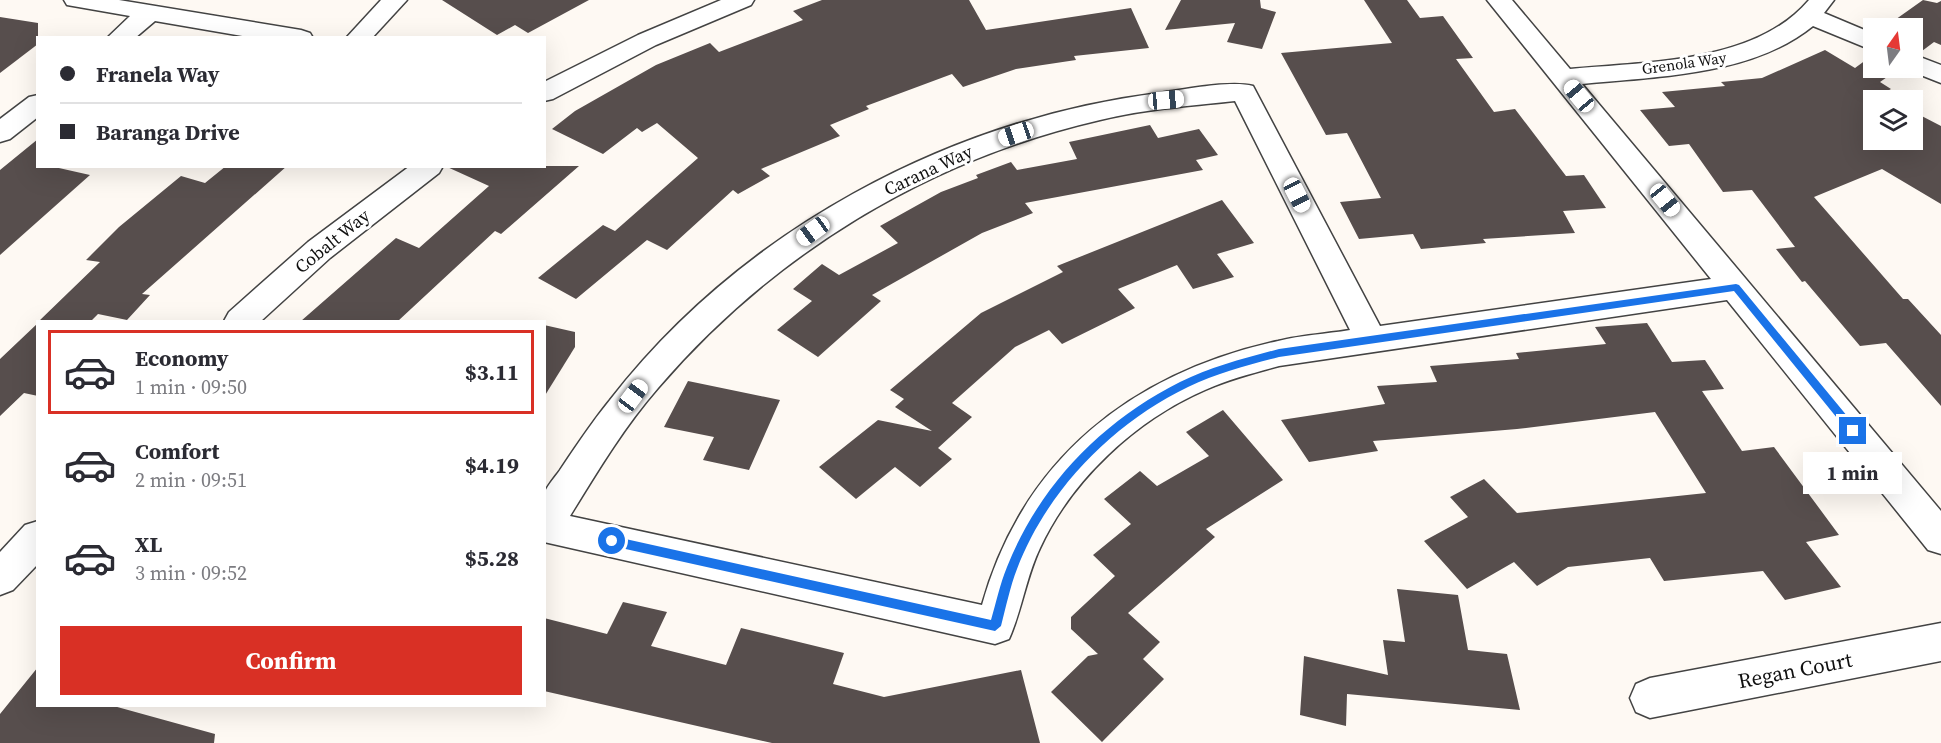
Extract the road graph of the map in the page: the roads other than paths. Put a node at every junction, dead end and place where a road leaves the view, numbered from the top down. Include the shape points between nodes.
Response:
1 (76, 0) edge
2 (395, 0) edge
3 (742, 0) edge
4 (1499, 0) edge
5 (1817, 8) edge
6 (150, 12) junction
7 (121, 36) edge
8 (289, 36) edge
9 (360, 36) edge
10 (1863, 37) edge
11 (1923, 67) edge
12 (1941, 75) edge
13 (1564, 78) junction
14 (546, 92) edge
15 (36, 105) edge
16 (0, 133) edge
17 (426, 168) edge
18 (1736, 287) junction
19 (241, 320) edge
20 (1371, 340) junction
21 (546, 523) edge
22 (546, 526) edge
23 (1941, 538) edge
24 (36, 539) edge
25 (0, 578) edge
26 (1941, 642) edge
27 (1650, 698) dead end

1 - 6 street
2 - 9 street
3 - 14 street via 647,40
4 - 13 street
5 - 10 street
5 - 13 street, Grenola Way via 1770,43 1727,58
6 - 7 street
6 - 8 street
11 - 12 street
13 - 18 street
15 - 16 street
17 - 19 street, Cobalt Way via 319,250
18 - 20 street
18 - 23 street
20 - 21 street, Carana Way via 1244,92 1101,111 984,144 912,174 823,225 755,273 699,323 645,380 595,446
20 - 22 street via 1279,353 1230,366 1176,389 1109,433 1067,476 1036,519 1012,568 995,626
24 - 25 street
26 - 27 street, Regan Court

